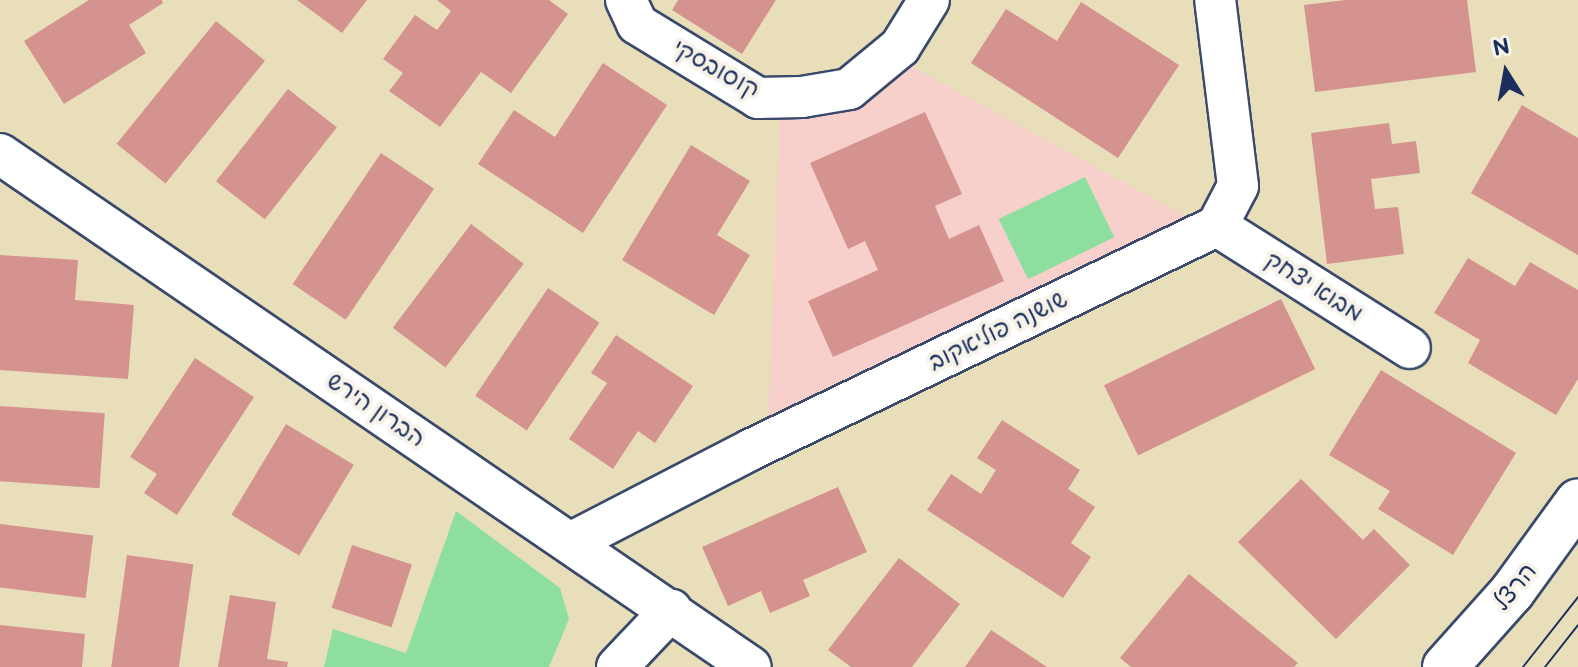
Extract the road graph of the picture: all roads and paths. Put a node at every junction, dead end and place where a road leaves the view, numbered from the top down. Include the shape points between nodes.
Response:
1 (626, 0) edge
2 (929, 0) edge
3 (1215, 0) edge
4 (0, 154) edge
5 (1217, 226) junction
6 (1410, 348) dead end
7 (1578, 501) edge
8 (572, 542) junction
9 (671, 610) junction
10 (617, 667) edge
11 (751, 667) edge
12 (1445, 667) edge

1 - 2 street, קוסובסקי via 637,24 758,98 849,89 900,47
3 - 5 street via 1238,186
4 - 8 street, הברון הירש
5 - 6 street, מבוא יצחק
5 - 8 street, שושנה פוליאקוב via 750,450
7 - 12 main road, הרצל via 1512,592
8 - 9 street, הברון הירש
9 - 10 street
9 - 11 street, הברון הירש

